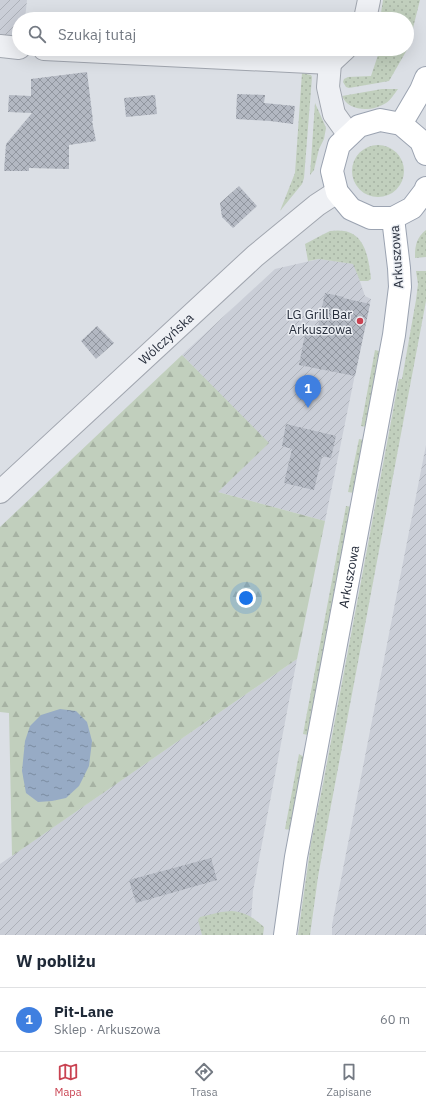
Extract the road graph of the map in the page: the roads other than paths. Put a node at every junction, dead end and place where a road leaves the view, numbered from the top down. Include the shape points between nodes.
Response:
1 (369, 0) edge
2 (366, 12) edge
3 (0, 46) edge
4 (12, 47) edge
5 (338, 56) edge
6 (426, 78) edge
7 (401, 124) junction
8 (349, 135) junction
9 (426, 154) edge
10 (426, 190) edge
11 (337, 192) junction
12 (393, 218) junction
13 (0, 492) edge
14 (285, 935) edge

1 - 2 street
3 - 4 street
5 - 8 street via 328,87 334,114
6 - 7 main road
7 - 8 main road via 380,120 359,126
7 - 9 main road via 421,141
8 - 11 main road via 339,144 332,171
10 - 12 main road via 412,208
11 - 12 main road via 351,209 371,218
11 - 13 street, Wólczyńska via 317,205 255,256
12 - 14 main road, Arkuszowa via 400,287 394,335 296,857

